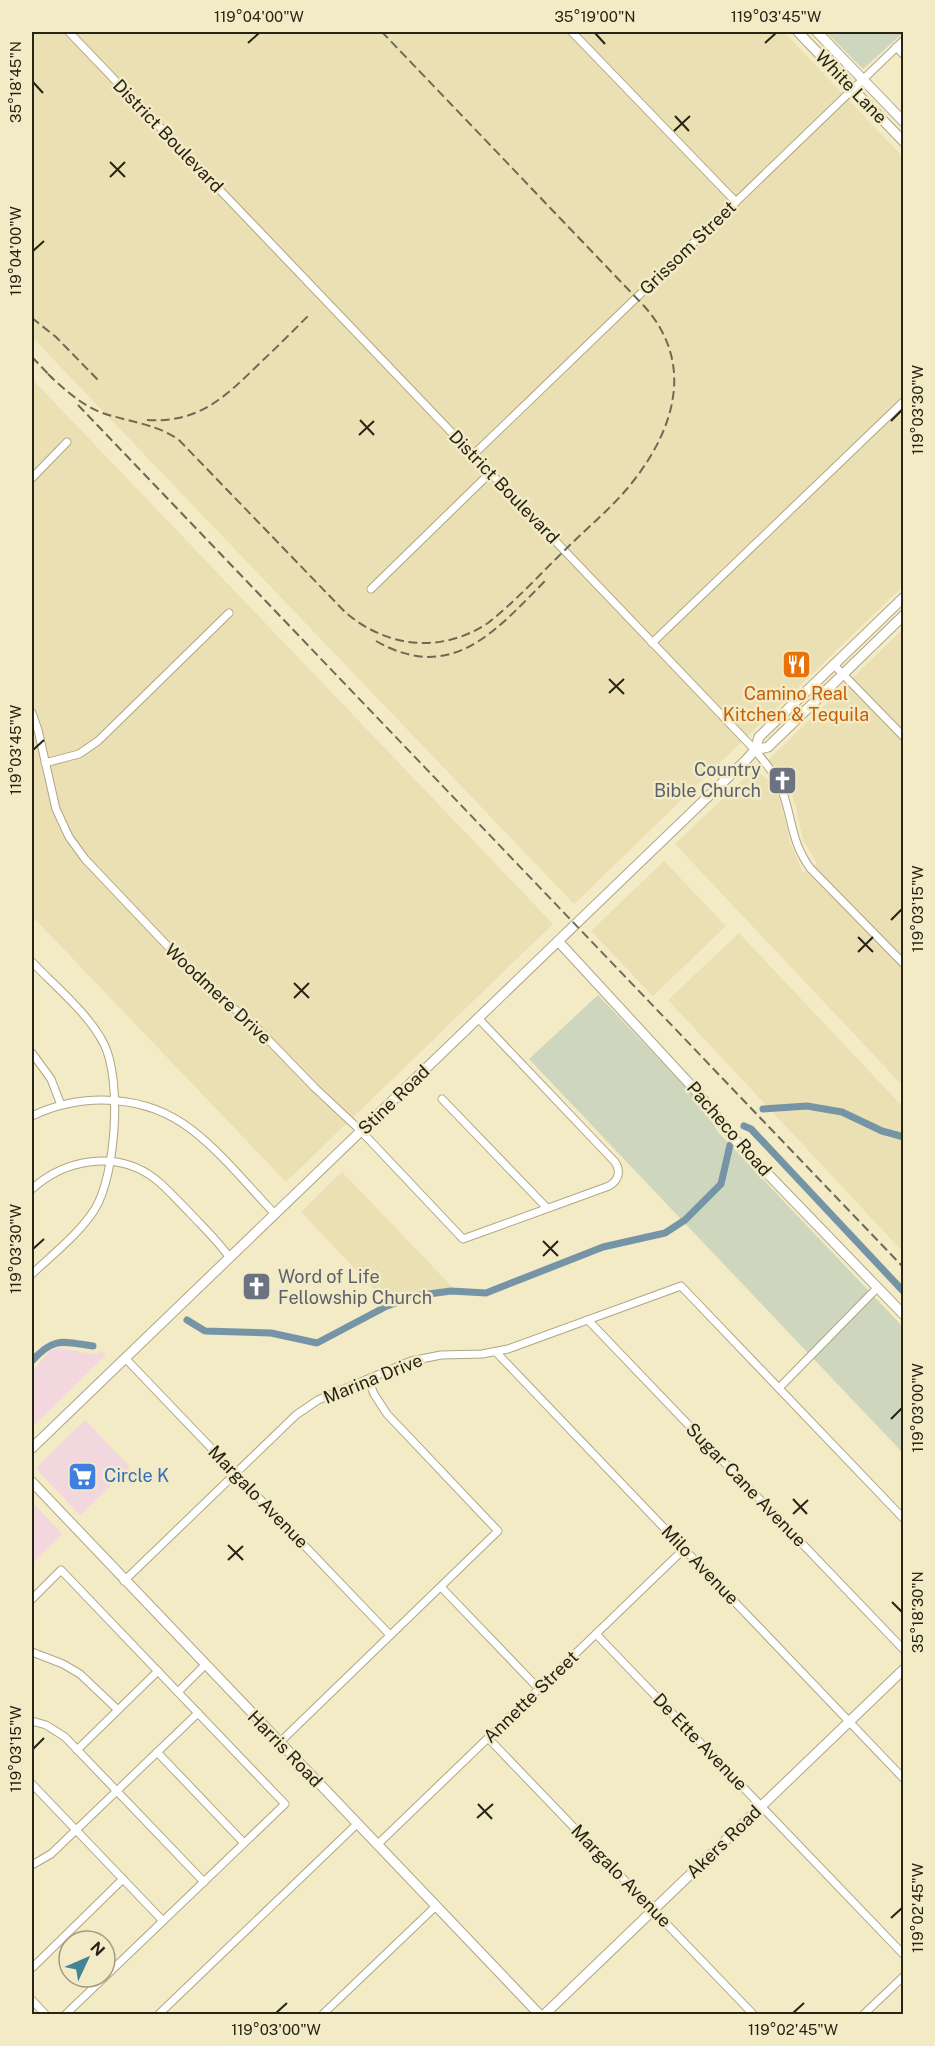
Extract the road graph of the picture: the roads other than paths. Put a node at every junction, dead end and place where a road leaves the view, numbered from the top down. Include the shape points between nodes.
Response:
1 (69, 32) edge
2 (572, 32) edge
3 (798, 32) edge
4 (817, 32) edge
5 (903, 40) edge
6 (896, 47) junction
7 (903, 55) edge
8 (862, 79) junction
9 (853, 89) junction
10 (903, 122) edge
11 (903, 142) edge
12 (736, 202) junction
13 (903, 401) edge
14 (67, 442) dead end
15 (473, 455) junction
16 (490, 473) junction
17 (32, 478) edge
18 (371, 589) dead end
19 (903, 597) edge
20 (229, 613) dead end
21 (903, 615) edge
22 (652, 643) junction
23 (833, 664) junction
24 (842, 674) junction
25 (32, 713) edge
26 (903, 737) edge
27 (755, 750) junction
28 (45, 763) junction
29 (558, 941) junction
30 (32, 962) edge
31 (903, 964) edge
32 (478, 1018) junction
33 (32, 1053) edge
34 (442, 1099) dead end
35 (115, 1100) junction
36 (61, 1105) junction
37 (32, 1116) edge
38 (361, 1131) junction
39 (110, 1161) junction
40 (32, 1189) edge
41 (547, 1208) junction
42 (275, 1214) junction
43 (230, 1258) junction
44 (32, 1275) edge
45 (878, 1287) junction
46 (903, 1315) edge
47 (588, 1320) junction
48 (496, 1352) junction
49 (126, 1359) junction
50 (368, 1379) junction
51 (779, 1389) junction
52 (32, 1448) edge
53 (236, 1473) junction
54 (32, 1482) edge
55 (903, 1519) edge
56 (684, 1549) junction
57 (124, 1581) junction
58 (441, 1587) junction
59 (32, 1599) edge
60 (596, 1634) junction
61 (390, 1635) junction
62 (903, 1650) edge
63 (32, 1652) edge
64 (205, 1665) junction
65 (903, 1669) edge
66 (158, 1671) junction
67 (539, 1689) junction
68 (178, 1692) junction
69 (118, 1710) junction
70 (198, 1713) junction
71 (32, 1721) edge
72 (849, 1721) junction
73 (488, 1738) junction
74 (279, 1743) junction
75 (77, 1750) junction
76 (157, 1752) junction
77 (903, 1779) edge
78 (32, 1784) edge
79 (117, 1791) junction
80 (761, 1806) junction
81 (357, 1824) junction
82 (76, 1830) junction
83 (244, 1843) junction
84 (377, 1845) junction
85 (32, 1865) edge
86 (123, 1879) junction
87 (204, 1882) junction
88 (436, 1906) junction
89 (653, 1910) junction
90 (163, 1921) junction
91 (903, 1955) edge
92 (32, 1968) edge
93 (903, 1976) edge
94 (32, 2000) edge
95 (45, 2014) edge
96 (66, 2014) edge
97 (159, 2014) edge
98 (323, 2014) edge
99 (539, 2014) edge
100 (545, 2014) edge
101 (753, 2014) edge
102 (864, 2014) edge

1 - 15 street, District Boulevard
2 - 12 street
3 - 9 street, White Lane
4 - 8 street, White Lane
5 - 6 street, Grissom Street
6 - 7 street
6 - 8 street, Grissom Street
8 - 9 street, Grissom Street
8 - 10 street, White Lane
9 - 11 street, White Lane
9 - 12 street, Grissom Street
12 - 15 street, Grissom Street
13 - 22 street
14 - 17 street
15 - 16 street, District Boulevard
16 - 18 street
16 - 22 street, District Boulevard
19 - 23 street, Stine Road
20 - 28 street via 98,741 79,754
21 - 24 street, Stine Road
22 - 27 street, District Boulevard
23 - 24 street
23 - 27 street, Stine Road via 759,737
24 - 26 street
24 - 27 street, Stine Road via 768,747
25 - 28 street, Woodmere Drive
27 - 29 street, Stine Road
27 - 31 street, District Boulevard via 780,785 792,835 803,858
28 - 38 street, Woodmere Drive via 62,825 85,859 196,976 259,1030
29 - 32 street, Stine Road
29 - 45 street, Pacheco Road via 698,1093 737,1142
30 - 35 street via 104,1043 112,1068
32 - 38 street, Stine Road
32 - 41 street via 618,1166 619,1175 609,1186
33 - 36 street via 51,1078
34 - 41 street
35 - 36 street
35 - 39 street
35 - 42 street via 152,1108 192,1130
36 - 37 street
38 - 41 street, Woodmere Drive via 464,1239
38 - 42 street, Stine Road
39 - 40 street via 72,1165
39 - 43 street via 133,1166 161,1183
39 - 44 street via 92,1212
42 - 43 street, Stine Road
43 - 49 street, Stine Road
45 - 46 street, Pacheco Road
45 - 51 street
47 - 48 street, Marina Drive
47 - 51 street, Marina Drive via 681,1286
47 - 62 street, Sugar Cane Avenue
48 - 50 street, Marina Drive via 426,1358
48 - 56 street, Milo Avenue
49 - 52 street, Stine Road
49 - 53 street, Margalo Avenue
50 - 53 street, Marina Drive via 306,1408
50 - 58 street via 387,1414 498,1531
51 - 55 street
53 - 57 street, Marina Drive
53 - 61 street, Margalo Avenue
54 - 57 street, Harris Road
56 - 60 street, Annette Street
56 - 72 street, Milo Avenue
57 - 64 street, Harris Road
58 - 61 street
58 - 67 street
59 - 66 street via 61,1570
60 - 67 street, Annette Street
60 - 80 street, De Ette Avenue
61 - 74 street
63 - 69 street via 80,1674
64 - 68 street
64 - 74 street, Harris Road
65 - 72 street, Akers Road
66 - 68 street
66 - 69 street
67 - 73 street, Annette Street
68 - 70 street
69 - 75 street
70 - 76 street
70 - 83 street via 285,1804
71 - 75 street via 56,1730
72 - 77 street, Milo Avenue
72 - 80 street, Akers Road
73 - 84 street, Annette Street
73 - 89 street, Margalo Avenue
74 - 81 street, Harris Road
75 - 79 street
76 - 79 street
76 - 83 street
78 - 82 street
79 - 82 street
79 - 87 street
80 - 89 street, Akers Road
80 - 91 street, De Ette Avenue
81 - 84 street, Harris Road
81 - 97 street
82 - 85 street via 51,1854
82 - 86 street
83 - 87 street
84 - 88 street, Harris Road
86 - 90 street
86 - 92 street
87 - 90 street
88 - 98 street
88 - 99 street, Harris Road
89 - 100 street, Akers Road
89 - 101 street, Margalo Avenue
90 - 96 street
93 - 102 street
94 - 95 street

